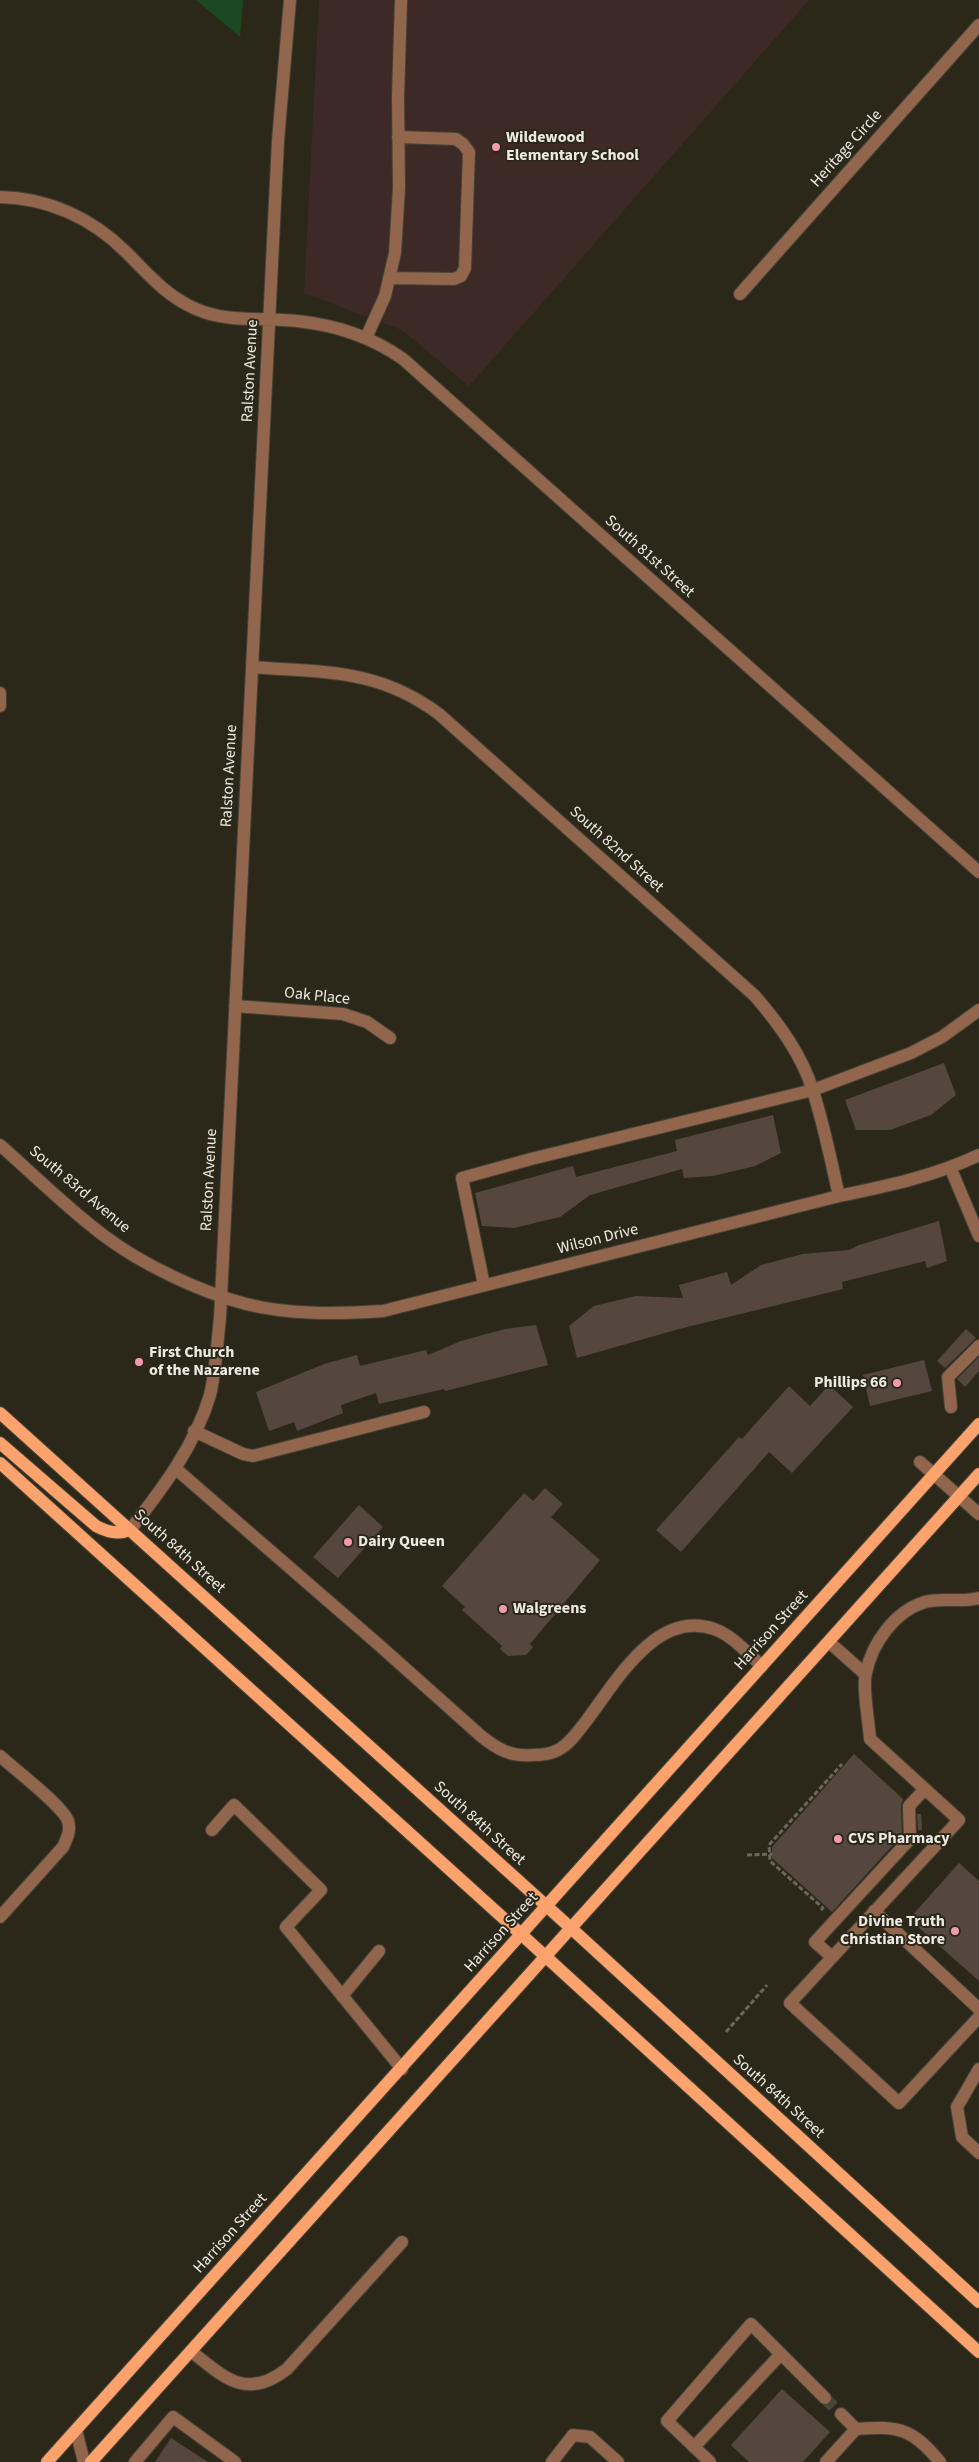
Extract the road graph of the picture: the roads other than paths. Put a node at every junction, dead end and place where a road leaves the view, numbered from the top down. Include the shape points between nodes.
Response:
1 (290, 0) edge
2 (401, 0) edge
3 (979, 25) edge
4 (398, 138) junction
5 (0, 197) edge
6 (389, 278) junction
7 (740, 294) dead end
8 (270, 320) junction
9 (366, 338) junction
10 (252, 667) junction
11 (0, 693) edge
12 (0, 706) edge
13 (979, 872) edge
14 (234, 1006) junction
15 (979, 1010) edge
16 (390, 1038) dead end
17 (813, 1090) junction
18 (0, 1145) edge
19 (979, 1155) edge
20 (950, 1167) junction
21 (839, 1196) junction
22 (979, 1236) edge
23 (484, 1285) junction
24 (221, 1294) junction
25 (979, 1346) edge
26 (951, 1407) dead end
27 (424, 1412) dead end
28 (0, 1413) edge
29 (979, 1424) edge
30 (194, 1431) junction
31 (0, 1443) edge
32 (920, 1462) dead end
33 (0, 1463) edge
34 (176, 1470) junction
35 (934, 1474) junction
36 (979, 1474) edge
37 (959, 1496) junction
38 (979, 1514) edge
39 (130, 1530) junction
40 (979, 1598) edge
41 (828, 1642) junction
42 (762, 1666) junction
43 (865, 1674) junction
44 (0, 1756) edge
45 (925, 1789) junction
46 (212, 1830) dead end
47 (547, 1907) junction
48 (874, 1911) junction
49 (0, 1917) edge
50 (572, 1929) junction
51 (522, 1935) junction
52 (379, 1951) dead end
53 (832, 1957) junction
54 (546, 1958) junction
55 (342, 1996) junction
56 (979, 2008) edge
57 (979, 2017) edge
58 (402, 2069) junction
59 (979, 2069) edge
60 (979, 2153) edge
61 (402, 2242) dead end
62 (979, 2302) edge
63 (192, 2352) junction
64 (979, 2352) edge
65 (781, 2354) junction
66 (825, 2398) tunnel mouth
67 (841, 2414) tunnel mouth
68 (856, 2429) junction
69 (76, 2430) junction
70 (694, 2447) junction
71 (47, 2462) edge
72 (84, 2462) edge
73 (91, 2462) edge
74 (135, 2462) edge
75 (235, 2462) edge
76 (552, 2462) edge
77 (618, 2462) edge
78 (710, 2462) edge
79 (826, 2462) edge
80 (940, 2462) edge

1 - 8 street, Ralston Avenue via 278,141
2 - 4 street
3 - 7 street, Heritage Circle
4 - 6 street via 395,253
4 - 6 street via 456,139 469,152 465,268 462,276 454,279
5 - 8 street, South 81st Street via 47,204 82,218 118,245 170,295 197,310
6 - 9 street via 385,296
8 - 9 street, South 81st Street via 336,328
8 - 10 street, Ralston Avenue
9 - 13 street, South 81st Street via 403,359
10 - 14 street, Ralston Avenue
10 - 17 street, South 82nd Street via 358,675 404,690 439,714 755,996 777,1022 797,1054
11 - 12 street
14 - 16 street, Oak Place via 343,1014 367,1022
14 - 24 street, Ralston Avenue
15 - 17 street via 942,1037 911,1053
17 - 21 street, South 82nd Street
17 - 23 street via 462,1178
18 - 24 street, South 83rd Avenue via 103,1235 181,1280
19 - 20 street, Wilson Drive
20 - 21 street, Wilson Drive
20 - 22 street
21 - 23 street, Wilson Drive
23 - 24 street, Wilson Drive via 383,1311 341,1314 246,1304
24 - 30 street, Ralston Avenue via 211,1388
25 - 26 street via 948,1377
27 - 30 street via 253,1456
28 - 39 main road, South 84th Street
29 - 35 main road, Harrison Street
30 - 34 street, Ralston Avenue
31 - 39 main road via 96,1526 107,1532
32 - 35 street
33 - 51 main road
34 - 39 street, Ralston Avenue
34 - 42 street via 380,1645 480,1736 512,1755 539,1755 558,1750 575,1736 652,1640 674,1629 714,1629
35 - 37 street
35 - 42 main road, Harrison Street
36 - 37 main road
37 - 38 street
37 - 41 main road
39 - 47 main road, South 84th Street
40 - 43 street via 928,1602 905,1612 884,1632
41 - 43 street
41 - 50 main road
42 - 47 main road, Harrison Street
43 - 45 street via 870,1738
44 - 49 street via 62,1811 69,1825 69,1836 63,1847
45 - 48 street via 959,1820
45 - 53 street via 909,1806 910,1839 815,1942
46 - 55 street via 234,1805 321,1890 286,1927
47 - 50 main road, South 84th Street
47 - 51 main road, Harrison Street
48 - 53 street
48 - 56 street
50 - 54 main road
50 - 62 main road, South 84th Street
51 - 54 main road
51 - 58 main road, Harrison Street
52 - 55 street
53 - 57 street via 790,2003 899,2103
54 - 63 main road
54 - 64 main road
55 - 58 street
58 - 69 main road, Harrison Street
59 - 60 street via 957,2107 962,2137
61 - 63 street via 288,2369 273,2380 256,2385 238,2384 222,2376
63 - 73 main road
65 - 66 street
65 - 70 street
65 - 70 street via 751,2324 668,2420
67 - 68 street
68 - 79 street
68 - 80 street via 901,2429 925,2444
69 - 71 main road, Harrison Street
69 - 72 street
70 - 78 street
74 - 75 street via 173,2417
76 - 77 street via 573,2435 590,2437

